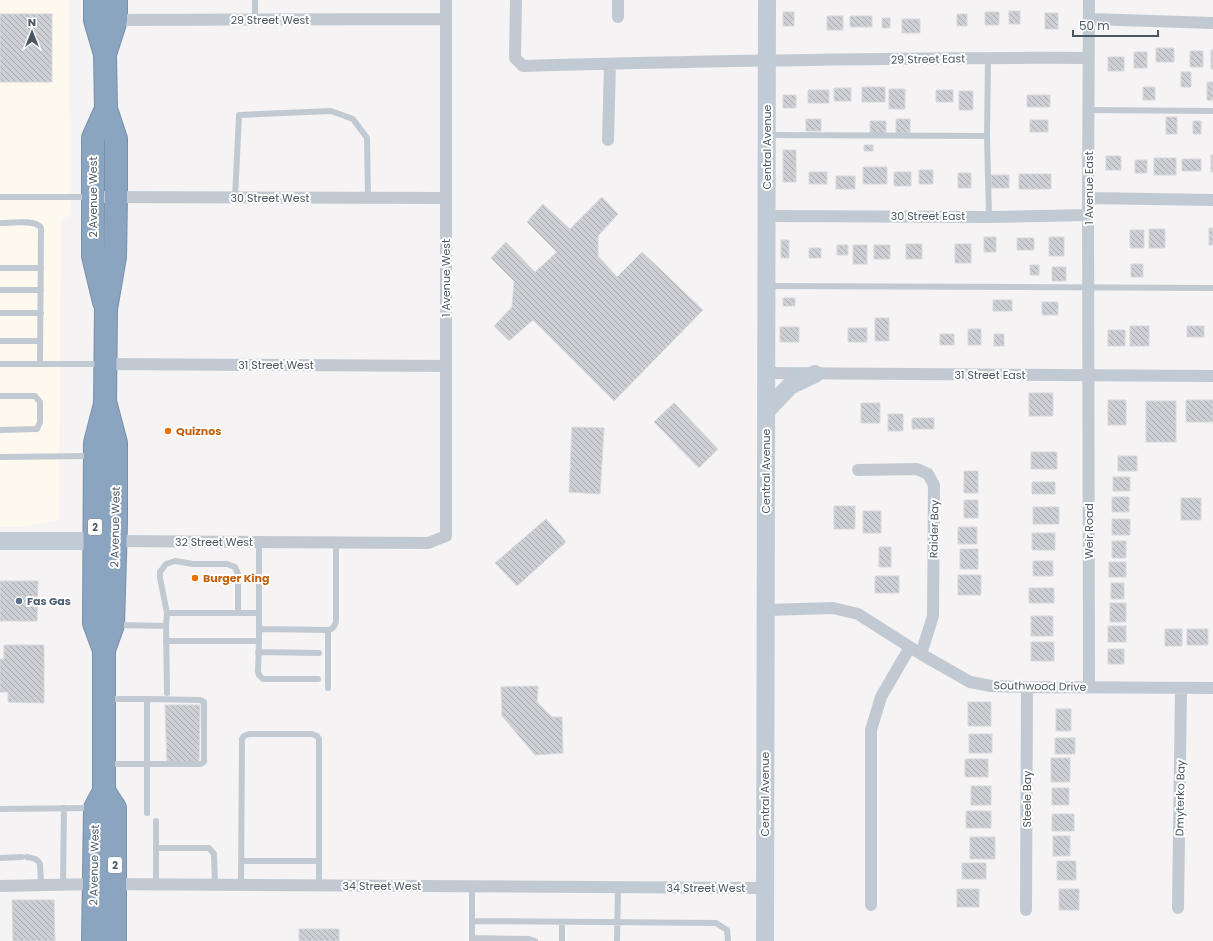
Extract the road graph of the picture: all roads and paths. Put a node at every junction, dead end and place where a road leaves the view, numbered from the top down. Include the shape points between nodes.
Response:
1 (255, 0) edge
2 (446, 0) edge
3 (516, 0) edge
4 (618, 0) edge
5 (767, 0) edge
6 (1090, 0) edge
7 (95, 10) edge
8 (116, 10) edge
9 (618, 17) dead end
10 (446, 19) junction
11 (1090, 19) junction
12 (255, 20) junction
13 (1213, 23) edge
14 (105, 54) junction
15 (988, 58) junction
16 (1088, 58) junction
17 (767, 61) junction
18 (610, 64) junction
19 (106, 110) junction
20 (1089, 110) junction
21 (1213, 111) edge
22 (767, 135) junction
23 (987, 136) junction
24 (608, 140) dead end
25 (0, 197) edge
26 (94, 197) junction
27 (116, 197) junction
28 (234, 198) junction
29 (368, 198) junction
30 (446, 198) junction
31 (1088, 198) junction
32 (1213, 200) edge
33 (767, 216) junction
34 (1088, 216) junction
35 (989, 217) junction
36 (0, 223) edge
37 (0, 268) edge
38 (41, 268) junction
39 (767, 286) junction
40 (1089, 287) junction
41 (1213, 288) edge
42 (0, 290) edge
43 (41, 290) junction
44 (106, 309) junction
45 (0, 313) edge
46 (41, 313) junction
47 (0, 341) edge
48 (40, 341) junction
49 (0, 364) edge
50 (40, 364) junction
51 (106, 364) junction
52 (446, 366) junction
53 (766, 373) junction
54 (815, 374) junction
55 (1088, 376) junction
56 (1213, 376) edge
57 (0, 396) edge
58 (105, 404) junction
59 (766, 411) junction
60 (0, 430) edge
61 (95, 456) junction
62 (0, 457) edge
63 (858, 470) dead end
64 (0, 541) edge
65 (105, 541) junction
66 (259, 542) junction
67 (336, 543) junction
68 (428, 544) joint
69 (766, 610) junction
70 (167, 613) junction
71 (238, 613) junction
72 (259, 613) junction
73 (113, 625) junction
74 (166, 626) junction
75 (259, 629) junction
76 (328, 630) junction
77 (166, 641) junction
78 (259, 642) junction
79 (910, 647) junction
80 (104, 650) junction
81 (258, 652) junction
82 (319, 653) dead end
83 (921, 654) junction
84 (318, 679) dead end
85 (1027, 687) junction
86 (1090, 687) junction
87 (328, 688) dead end
88 (1181, 688) junction
89 (1213, 688) edge
90 (167, 693) dead end
91 (104, 699) junction
92 (147, 699) junction
93 (104, 764) junction
94 (147, 764) junction
95 (99, 800) junction
96 (64, 808) junction
97 (0, 809) edge
98 (147, 813) dead end
99 (156, 821) dead end
100 (156, 848) junction
101 (0, 858) edge
102 (242, 861) junction
103 (319, 861) junction
104 (94, 884) junction
105 (41, 885) junction
106 (63, 885) junction
107 (115, 885) junction
108 (156, 885) junction
109 (214, 885) junction
110 (242, 885) junction
111 (0, 886) edge
112 (319, 886) junction
113 (472, 887) junction
114 (618, 887) junction
115 (765, 888) junction
116 (871, 905) dead end
117 (1178, 908) dead end
118 (1026, 910) dead end
119 (472, 921) junction
120 (562, 922) junction
121 (617, 922) junction
122 (472, 940) edge
123 (93, 941) edge
124 (115, 941) edge
125 (534, 941) edge
126 (562, 941) edge
127 (617, 941) edge
128 (728, 941) edge
129 (765, 941) edge

1 - 12 lane
2 - 10 street, 1 Avenue West
3 - 18 street, 29 Street East via 515,58 523,66
4 - 9 street
5 - 17 street, Central Avenue
6 - 11 street, 1 Avenue East
7 - 8 street, 29 Street West
7 - 14 highway, 2 Avenue West / 2
8 - 12 street, 29 Street West
8 - 14 highway, 2 Avenue West / 2
10 - 12 street, 29 Street West
10 - 30 street, 1 Avenue West
11 - 13 street
11 - 16 street, 1 Avenue East
14 - 19 highway, 2 Avenue West / 2
15 - 16 street, 29 Street East
15 - 17 street, 29 Street East
15 - 23 lane
16 - 20 street, 1 Avenue East
17 - 18 street, 29 Street East
17 - 22 street, Central Avenue
18 - 24 street
19 - 26 highway, 2 Avenue West / 2 via 94,138
19 - 27 highway, 2 Avenue West / 2 via 116,138
20 - 21 lane
20 - 31 street, 1 Avenue East
22 - 23 lane
22 - 33 street, Central Avenue
23 - 35 lane
25 - 26 lane
26 - 27 street, 30 Street West
26 - 44 highway, 2 Avenue West / 2 via 93,256
27 - 28 street, 30 Street West
27 - 44 highway, 2 Avenue West / 2 via 115,257
28 - 29 street, 30 Street West
28 - 29 lane via 239,115 331,111 353,119 367,138
29 - 30 street, 30 Street West
30 - 52 street, 1 Avenue West
31 - 32 street
31 - 34 street, 1 Avenue East
33 - 35 street, 30 Street East
33 - 39 street, Central Avenue
34 - 35 street, 30 Street East
34 - 40 street, 1 Avenue East
36 - 38 lane via 39,225
37 - 38 lane
38 - 43 lane
39 - 40 lane
39 - 53 street, Central Avenue
40 - 41 lane
40 - 55 street, 1 Avenue East
42 - 43 lane
43 - 46 lane
44 - 51 highway, 2 Avenue West / 2
45 - 46 lane
46 - 48 lane
47 - 48 lane
48 - 50 lane
49 - 50 lane
50 - 51 lane
51 - 52 street, 31 Street West
51 - 58 highway, 2 Avenue West / 2
52 - 68 street, 1 Avenue West via 446,536
53 - 54 street, 31 Street East
53 - 59 street, Central Avenue
54 - 55 street, 31 Street East
54 - 59 street via 790,386
55 - 56 street, 31 Street East
55 - 86 street, Weir Road
57 - 60 lane via 35,396 40,402 40,422 37,429
58 - 61 highway, 2 Avenue West / 2 via 95,443
58 - 65 highway, 2 Avenue West / 2 via 116,443
59 - 69 street, Central Avenue
61 - 62 lane
61 - 65 highway, 2 Avenue West / 2
63 - 83 street, Raider Bay via 917,469 928,474 934,485 933,616
64 - 65 street, 32 Street West
65 - 66 street, 32 Street West
65 - 73 highway, 2 Avenue West / 2
65 - 80 highway, 2 Avenue West / 2 via 94,623
66 - 67 street, 32 Street West
66 - 72 lane
67 - 68 street, 32 Street West
67 - 76 lane via 336,622 334,627
69 - 79 street, Southwood Drive via 833,608 858,614
69 - 115 street, Central Avenue
70 - 71 lane
70 - 71 lane via 160,572 166,564 175,561 227,564 234,567 238,574
70 - 74 lane
71 - 72 lane
72 - 75 lane
73 - 74 lane
73 - 80 highway, 2 Avenue West / 2
74 - 77 lane
75 - 76 lane
75 - 78 lane
76 - 87 lane
77 - 78 lane
77 - 90 lane
78 - 81 lane
79 - 83 street, Southwood Drive
79 - 116 street via 881,697 871,730
80 - 91 highway, 2 Avenue West / 2
81 - 82 lane
81 - 84 lane via 258,672 263,679
83 - 85 street, Southwood Drive via 970,682 991,686
85 - 86 street, Southwood Drive
85 - 118 street, Steele Bay
86 - 88 street, Southwood Drive
88 - 89 street, Southwood Drive
88 - 117 street, Dmyterko Bay
91 - 92 lane
91 - 93 highway, 2 Avenue West / 2
92 - 94 lane
92 - 94 lane via 204,702 204,760 202,764
93 - 94 lane
93 - 95 highway, 2 Avenue West / 2
94 - 98 lane
95 - 96 lane
95 - 104 highway, 2 Avenue West / 2
95 - 107 highway, 2 Avenue West / 2 via 115,808
96 - 97 lane
96 - 106 lane
99 - 100 lane
100 - 108 lane
100 - 109 lane via 211,849 214,854
101 - 105 lane via 24,857 39,861
102 - 103 lane
102 - 103 lane via 242,739 249,734 312,734 319,740
102 - 110 lane
103 - 112 lane
104 - 106 street, 34 Street West
104 - 107 street, 34 Street West
104 - 123 highway, 2 Avenue West / 2
105 - 106 street, 34 Street West
105 - 111 street, 34 Street West
107 - 108 street, 34 Street West
107 - 124 highway, 2 Avenue West / 2
108 - 109 street, 34 Street West
109 - 110 street, 34 Street West
110 - 112 street, 34 Street West
112 - 113 street, 34 Street West
113 - 114 street, 34 Street West
113 - 119 lane
114 - 115 street, 34 Street West
114 - 121 lane
115 - 129 street, Central Avenue
119 - 120 lane
119 - 122 lane
120 - 121 lane
120 - 126 lane
121 - 127 lane
121 - 128 lane via 716,923 727,930
122 - 125 lane

